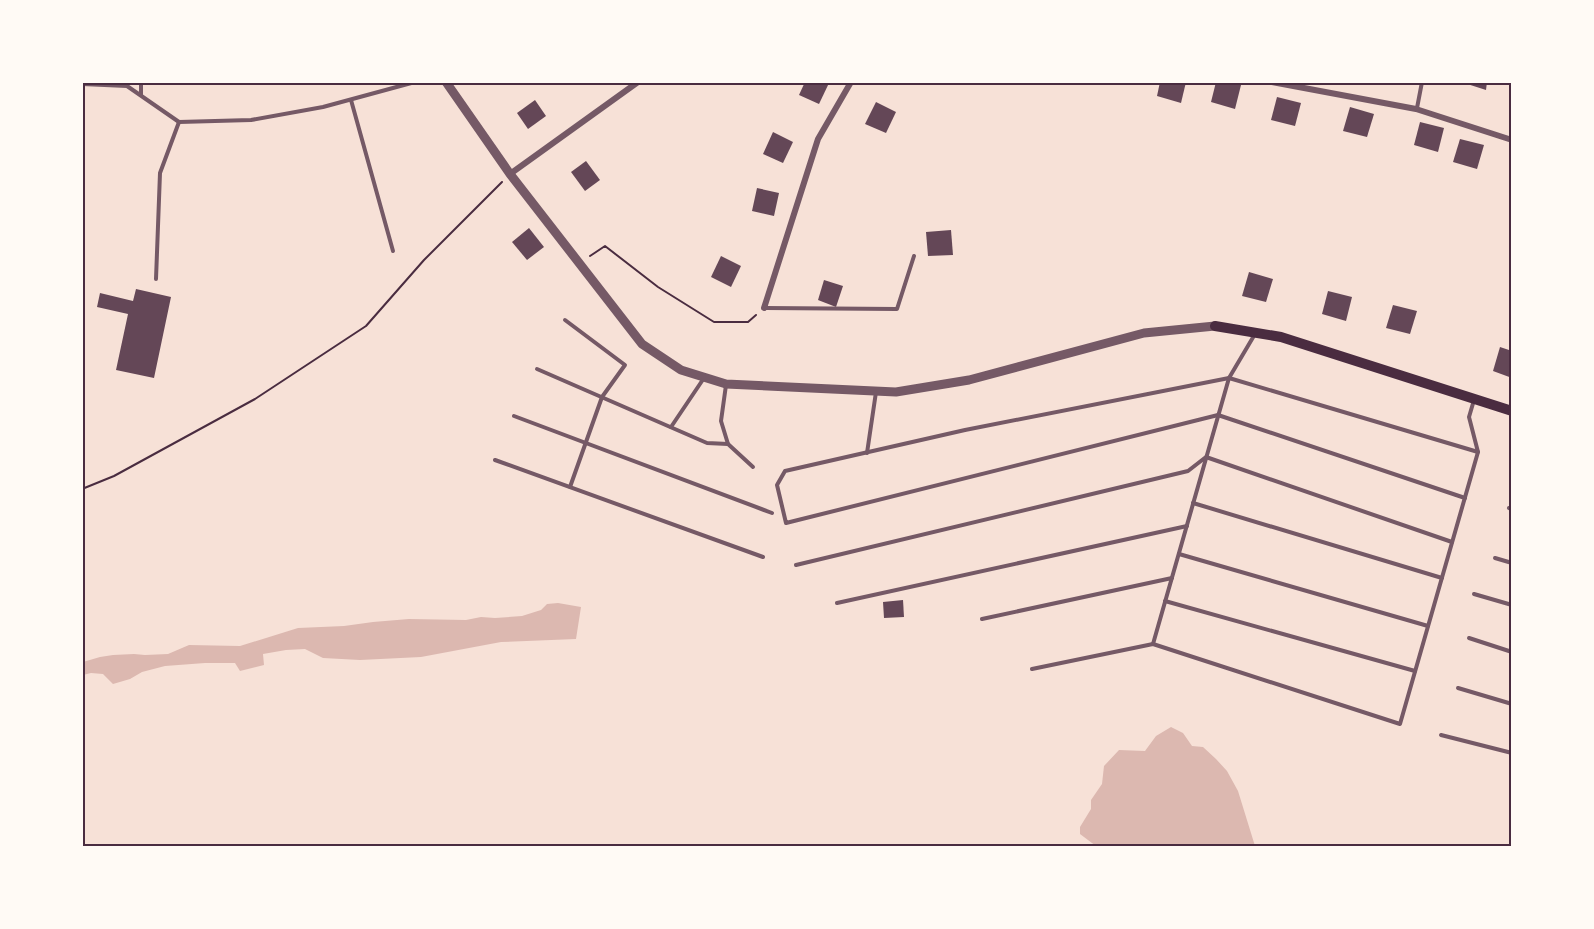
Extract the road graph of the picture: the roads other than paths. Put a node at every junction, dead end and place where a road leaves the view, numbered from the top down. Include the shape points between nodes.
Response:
1 (141, 82) edge
2 (415, 82) edge
3 (446, 82) edge
4 (638, 82) edge
5 (850, 82) edge
6 (1272, 82) edge
7 (1422, 82) edge
8 (90, 83) edge
9 (82, 84) edge
10 (141, 96) junction
11 (351, 100) junction
12 (1416, 109) junction
13 (179, 122) junction
14 (1512, 140) edge
15 (510, 174) junction
16 (393, 251) dead end
17 (914, 256) dead end
18 (156, 279) dead end
19 (764, 308) joint
20 (566, 320) dead end
21 (1215, 326) joint
22 (1256, 333) junction
23 (537, 369) dead end
24 (704, 377) junction
25 (1229, 378) junction
26 (726, 384) junction
27 (876, 392) junction
28 (602, 397) junction
29 (1474, 399) junction
30 (1512, 411) edge
31 (1218, 415) junction
32 (514, 416) dead end
33 (671, 427) junction
34 (585, 443) junction
35 (728, 444) junction
36 (1478, 452) junction
37 (867, 453) junction
38 (1206, 457) junction
39 (495, 460) dead end
40 (753, 467) dead end
41 (570, 487) junction
42 (1465, 498) junction
43 (1193, 503) junction
44 (772, 513) dead end
45 (1187, 526) junction
46 (1452, 542) junction
47 (1179, 554) junction
48 (763, 557) dead end
49 (1495, 558) dead end
50 (1512, 563) edge
51 (796, 565) dead end
52 (1172, 578) junction
53 (1442, 578) junction
54 (1474, 594) dead end
55 (1166, 601) junction
56 (837, 603) dead end
57 (1512, 605) edge
58 (982, 619) dead end
59 (1428, 626) junction
60 (1469, 638) dead end
61 (1153, 644) junction
62 (1512, 652) edge
63 (1032, 669) dead end
64 (1415, 672) junction
65 (1458, 688) dead end
66 (1512, 704) edge
67 (1441, 735) dead end
68 (1512, 753) edge

1 - 10 lane
2 - 11 lane
3 - 15 street
4 - 15 street
5 - 19 street via 818,139
6 - 12 street
7 - 12 lane
8 - 9 lane
8 - 10 lane via 127,86
10 - 13 lane
11 - 13 lane via 251,120
11 - 16 lane
12 - 14 street
13 - 18 lane via 160,173
15 - 24 street via 642,344 681,370
17 - 19 lane via 897,309
20 - 28 lane via 625,364
21 - 22 main road
21 - 27 street via 1144,333 969,380
22 - 25 lane
22 - 29 main road via 1281,337
23 - 28 lane
24 - 26 street
24 - 33 lane
25 - 31 lane
25 - 36 lane
25 - 37 lane
26 - 27 street
26 - 35 lane via 721,421
27 - 37 lane
28 - 33 lane
28 - 34 lane
29 - 30 main road
29 - 36 lane via 1469,417
31 - 37 lane via 786,523 777,485 785,471
31 - 38 lane
31 - 42 lane
32 - 34 lane
33 - 35 lane via 707,443
34 - 41 lane
34 - 44 lane
35 - 40 lane
36 - 42 lane
38 - 43 lane
38 - 46 lane
38 - 51 lane via 1188,471
39 - 41 lane
41 - 48 lane
42 - 46 lane
43 - 45 lane
43 - 53 lane
45 - 47 lane
45 - 56 lane
46 - 53 lane
47 - 52 lane
47 - 59 lane
49 - 50 lane
52 - 55 lane
52 - 58 lane
53 - 59 lane
54 - 57 lane
55 - 61 lane
55 - 64 lane
59 - 64 lane
60 - 62 lane
61 - 63 lane
61 - 64 lane via 1400,724
65 - 66 lane
67 - 68 lane

